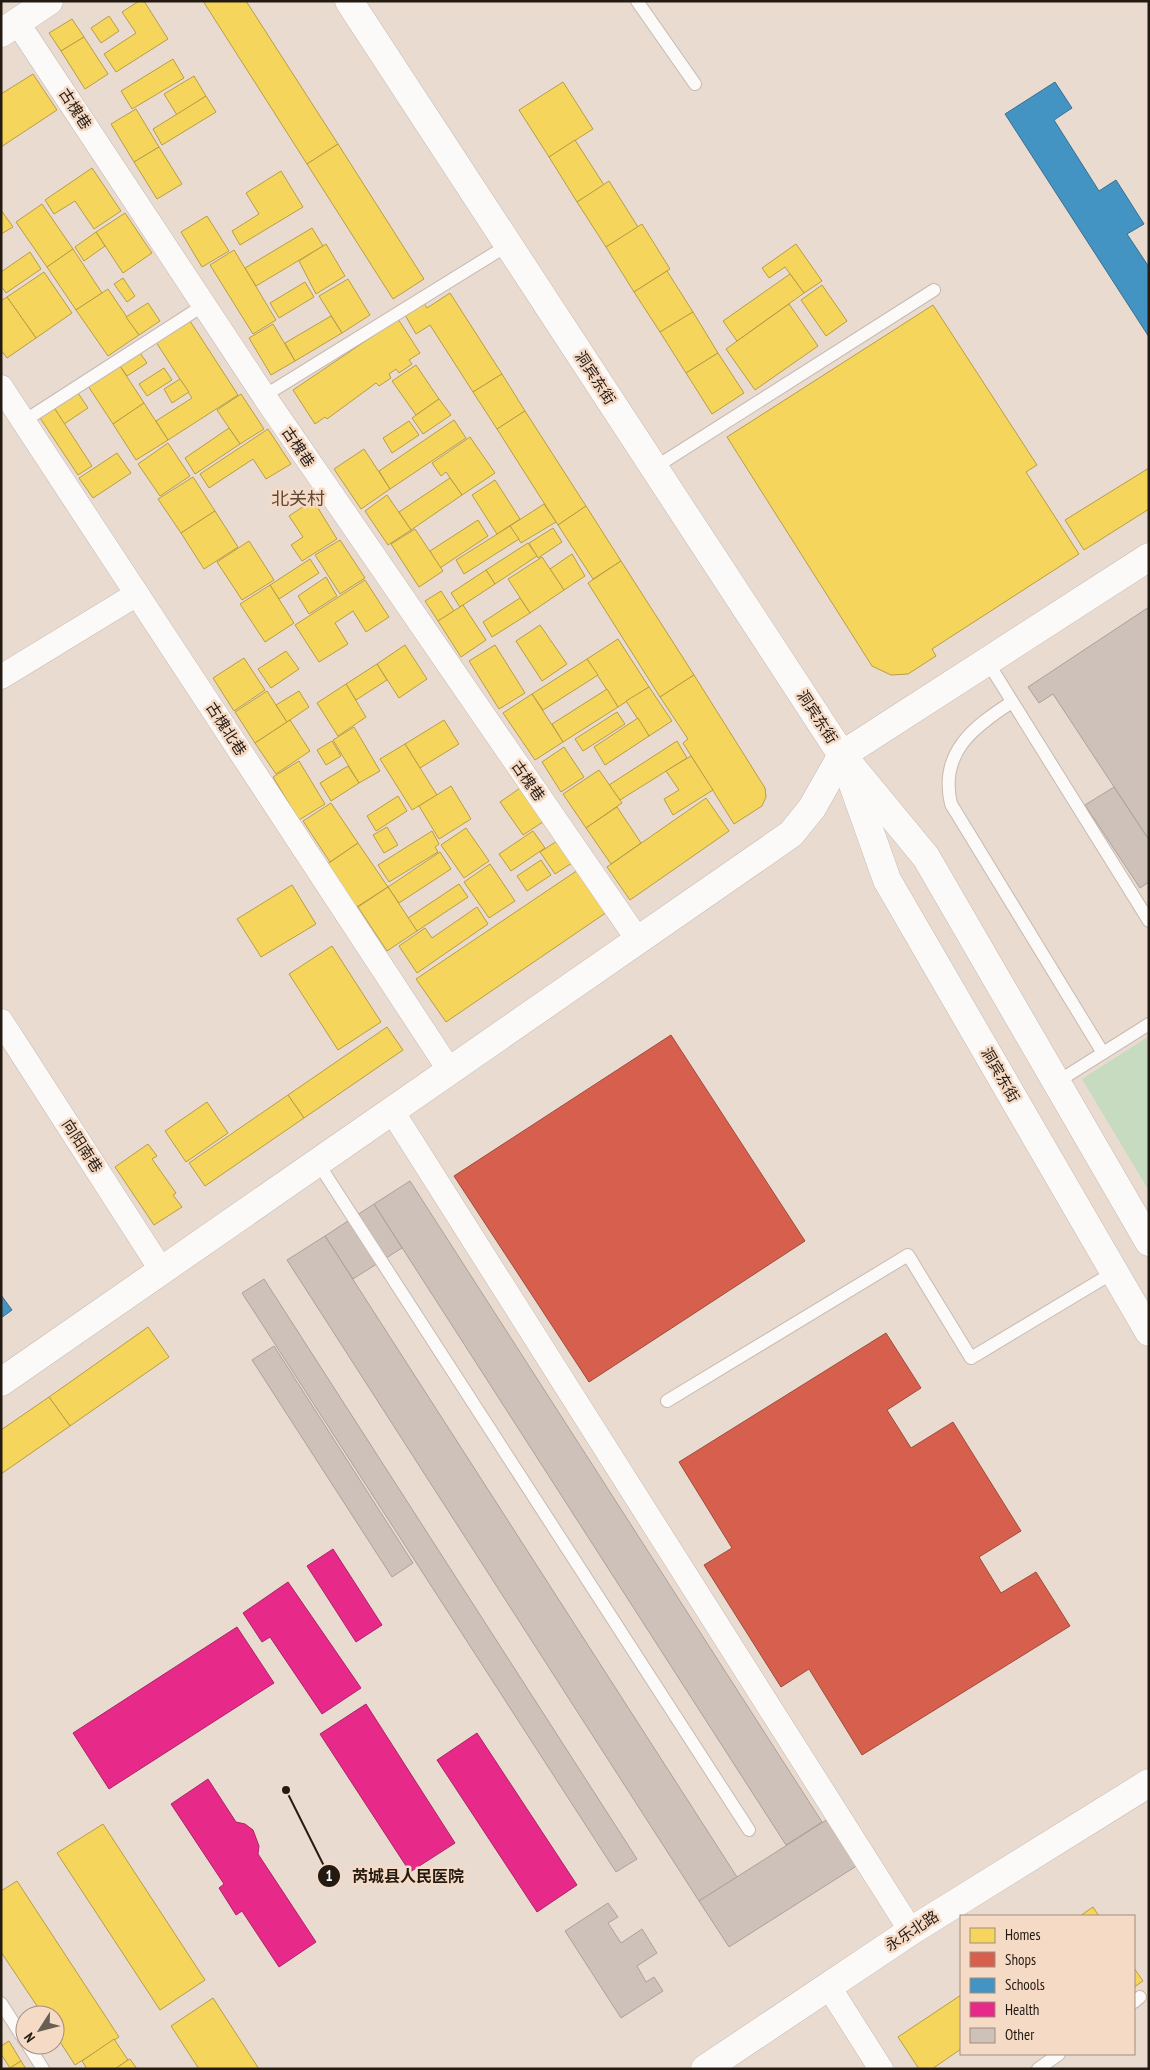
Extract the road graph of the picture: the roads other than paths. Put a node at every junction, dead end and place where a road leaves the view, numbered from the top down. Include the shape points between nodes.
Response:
1 (49, 1) edge
2 (349, 1) edge
3 (637, 1) edge
4 (9, 27) edge
5 (695, 84) dead end
6 (508, 245) junction
7 (934, 290) dead end
8 (204, 305) junction
9 (1, 387) edge
10 (264, 396) junction
11 (24, 422) junction
12 (654, 468) junction
13 (1149, 557) edge
14 (137, 594) junction
15 (987, 661) junction
16 (1, 677) edge
17 (1012, 702) junction
18 (842, 755) junction
19 (1149, 921) edge
20 (638, 940) junction
21 (1, 1021) edge
22 (1149, 1024) edge
23 (1104, 1053) junction
24 (450, 1071) junction
25 (1056, 1082) junction
26 (392, 1111) junction
27 (318, 1162) junction
28 (1149, 1242) edge
29 (162, 1271) junction
30 (1114, 1272) junction
31 (1149, 1332) edge
32 (1, 1382) edge
33 (667, 1402) dead end
34 (1149, 1783) edge
35 (749, 1830) dead end
36 (911, 1931) junction
37 (829, 1987) junction
38 (1, 2004) edge
39 (15, 2026) edge
40 (34, 2055) edge
41 (1058, 2055) edge
42 (43, 2069) edge
43 (705, 2069) edge
44 (881, 2069) edge
45 (1038, 2069) edge

1 - 4 main road
2 - 6 main road, 洞宾东街
3 - 5 lane
4 - 8 street, 古槐巷
6 - 10 lane
6 - 12 main road, 洞宾东街
7 - 12 lane
8 - 10 street, 古槐巷
8 - 11 lane
9 - 11 street, 古槐北巷
10 - 20 street, 古槐巷
11 - 14 street, 古槐北巷
12 - 18 main road, 洞宾东街
13 - 15 main road
14 - 16 street
14 - 24 street, 古槐北巷
15 - 17 lane
15 - 18 main road
17 - 19 lane
17 - 23 lane via 988,717 955,754 948,780 951,804
18 - 20 main road via 812,808 791,834
18 - 25 main road, 洞宾东街 via 926,857
18 - 30 main road, 洞宾东街 via 887,880
20 - 24 main road
21 - 29 street, 向阳南巷
22 - 23 lane
23 - 25 lane
24 - 26 main road
25 - 28 main road, 洞宾东街
26 - 27 main road
26 - 36 street
27 - 29 main road
27 - 35 lane
29 - 32 main road
30 - 31 main road, 洞宾东街
30 - 33 lane via 971,1358 908,1255
34 - 36 main road, 永乐北路
36 - 37 main road, 永乐北路
37 - 43 main road, 永乐北路
37 - 44 street
38 - 39 lane
40 - 42 lane
41 - 45 lane

